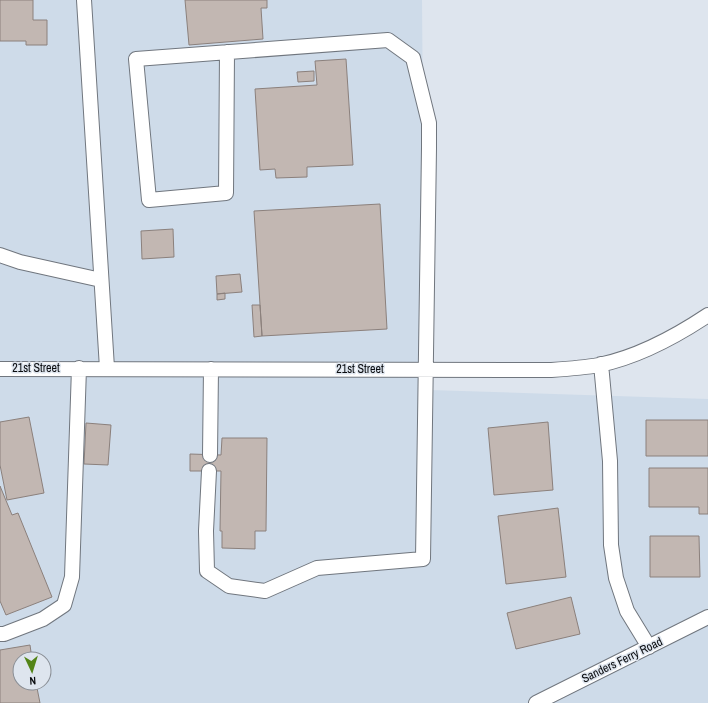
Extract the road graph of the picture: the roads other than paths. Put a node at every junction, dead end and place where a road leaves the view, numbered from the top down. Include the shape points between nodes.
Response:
1 (84, 0) edge
2 (227, 52) junction
3 (0, 255) edge
4 (101, 280) junction
5 (708, 315) edge
6 (601, 364) junction
7 (79, 368) junction
8 (107, 368) junction
9 (0, 369) edge
10 (211, 369) junction
11 (425, 369) junction
12 (210, 455) dead end
13 (209, 471) dead end
14 (708, 617) edge
15 (0, 634) edge
16 (649, 648) junction
17 (536, 703) edge

1 - 4 street
2 - 2 street via 226,193 149,200 136,59
2 - 11 street via 388,40 413,58 429,122
3 - 4 street
4 - 8 street
5 - 6 street, 21st Street via 649,348
6 - 11 street, 21st Street via 550,370
6 - 16 street via 610,461 611,545 616,578 626,611
7 - 8 street, 21st Street
7 - 9 street, 21st Street
7 - 15 street via 72,577 64,605 43,619
8 - 10 street, 21st Street
10 - 11 street, 21st Street
10 - 12 street
11 - 13 street via 423,559 317,568 265,591 229,586 207,571
14 - 16 street, Sanders Ferry Road
16 - 17 street, Sanders Ferry Road

